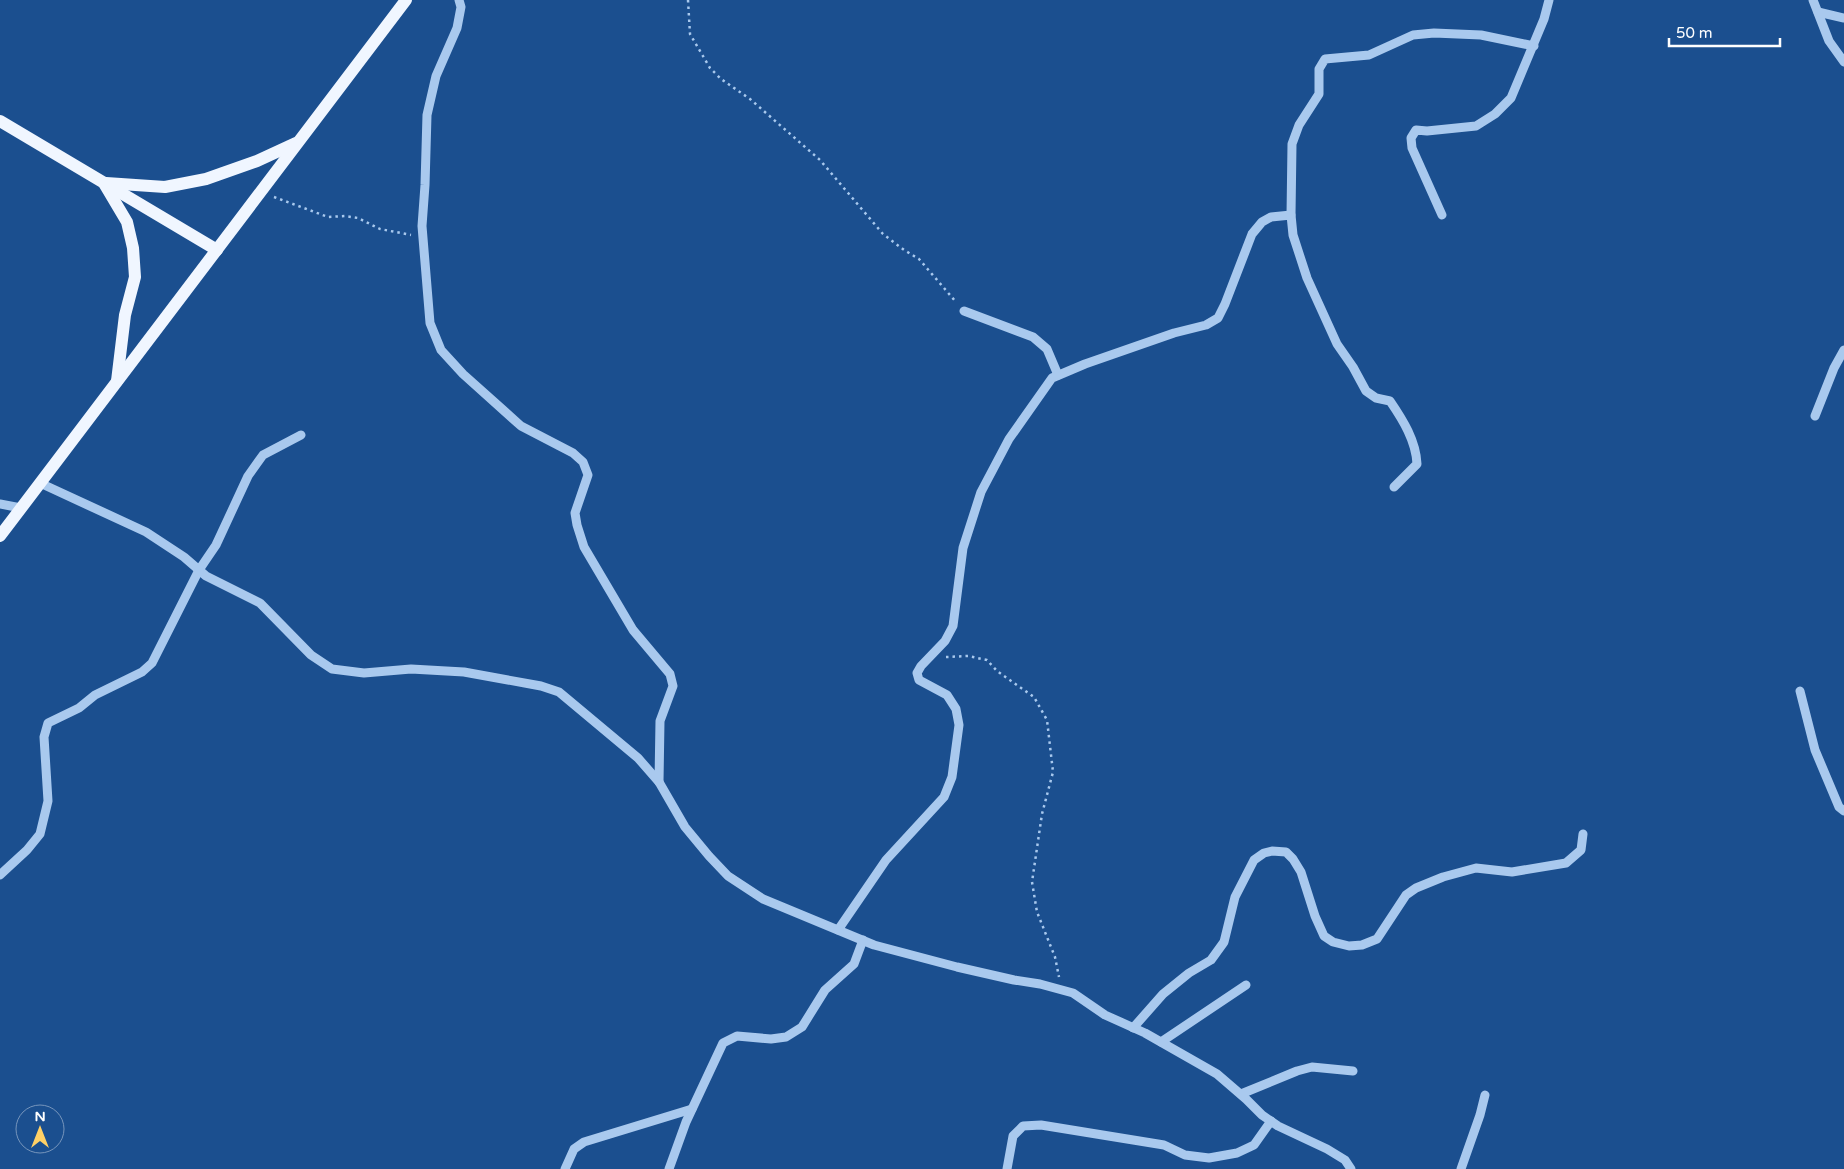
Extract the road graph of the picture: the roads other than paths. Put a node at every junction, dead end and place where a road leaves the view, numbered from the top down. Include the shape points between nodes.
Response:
1 (406, 0) edge
2 (459, 0) edge
3 (1549, 0) edge
4 (1814, 0) edge
5 (1818, 12) junction
6 (1844, 18) edge
7 (1534, 46) junction
8 (1844, 62) edge
9 (0, 121) edge
10 (298, 142) junction
11 (104, 182) junction
12 (1291, 215) junction
13 (1442, 215) dead end
14 (217, 250) junction
15 (964, 311) road end
16 (1844, 350) edge
17 (1058, 375) junction
18 (118, 381) junction
19 (1815, 416) dead end
20 (301, 435) dead end
21 (40, 484) junction
22 (1394, 487) dead end
23 (0, 504) edge
24 (21, 508) junction
25 (0, 536) edge
26 (199, 570) junction
27 (1800, 691) dead end
28 (659, 782) junction
29 (1844, 811) edge
30 (1583, 834) dead end
31 (0, 875) edge
32 (838, 930) junction
33 (863, 940) junction
34 (1246, 985) dead end
35 (1133, 1028) junction
36 (1161, 1042) junction
37 (1353, 1071) dead end
38 (1241, 1094) junction
39 (1485, 1095) dead end
40 (692, 1109) junction
41 (1271, 1121) junction
42 (565, 1169) edge
43 (669, 1169) edge
44 (1007, 1169) edge
45 (1351, 1169) edge
46 (1461, 1169) edge

1 - 10 main road
2 - 28 street via 457,28 436,76 427,115 422,237 430,323 441,350 463,374 521,426 573,453 583,462 588,475 575,513 584,547 633,630 670,674 673,686 660,721
3 - 7 street
4 - 5 street
5 - 6 street
5 - 8 street via 1829,41
7 - 12 street via 1481,35 1420,34 1369,55 1325,59 1319,69 1319,94 1299,124 1292,144
7 - 13 street via 1511,98 1495,114 1476,126 1416,130 1411,138 1412,148
9 - 11 main road
10 - 11 main road via 206,179 165,188
10 - 14 main road
11 - 14 main road
11 - 18 main road via 127,222 133,248 134,277 125,315
12 - 17 street via 1271,217 1252,234 1218,318 1206,325 1156,339
12 - 22 street via 1292,235 1307,278 1337,344 1366,391 1376,398 1390,401 1416,453 1417,464
14 - 18 main road
15 - 17 street via 1033,337 1047,349
16 - 19 street
17 - 32 street via 1052,378 1009,439 981,492 963,548 953,626 945,642 917,673 919,680 947,695 956,709 959,725 952,778 944,797 886,860
18 - 21 main road
20 - 26 street via 263,455 248,476 216,545
21 - 24 main road
21 - 26 street via 146,532
23 - 24 street
24 - 25 main road
26 - 28 street via 260,603 311,655 332,669 364,673 410,669 464,672 559,692 638,758
26 - 31 street via 152,663 142,672 48,723 44,738 48,801 40,834 28,850
27 - 29 street via 1815,750 1839,807
28 - 32 street via 685,827 728,876 764,899
30 - 35 street via 1582,850 1566,863 1512,872 1476,868 1416,888 1406,895 1376,939 1349,946 1324,936 1301,872 1293,859 1286,852 1264,852 1254,860 1235,897 1224,942 1211,960 1163,994
32 - 33 street
33 - 35 street via 919,958 1072,993 1105,1015
33 - 40 street via 854,964 825,990 802,1026 786,1037 737,1036 723,1043
34 - 36 street
35 - 36 street
36 - 38 street via 1218,1074
37 - 38 street via 1312,1066
38 - 41 street
39 - 46 street
40 - 42 street via 584,1142 574,1149
40 - 43 street
41 - 44 street via 1254,1145 1237,1153 1209,1158 1185,1155 1164,1144 1041,1124 1023,1126 1013,1136
41 - 45 street via 1339,1156

